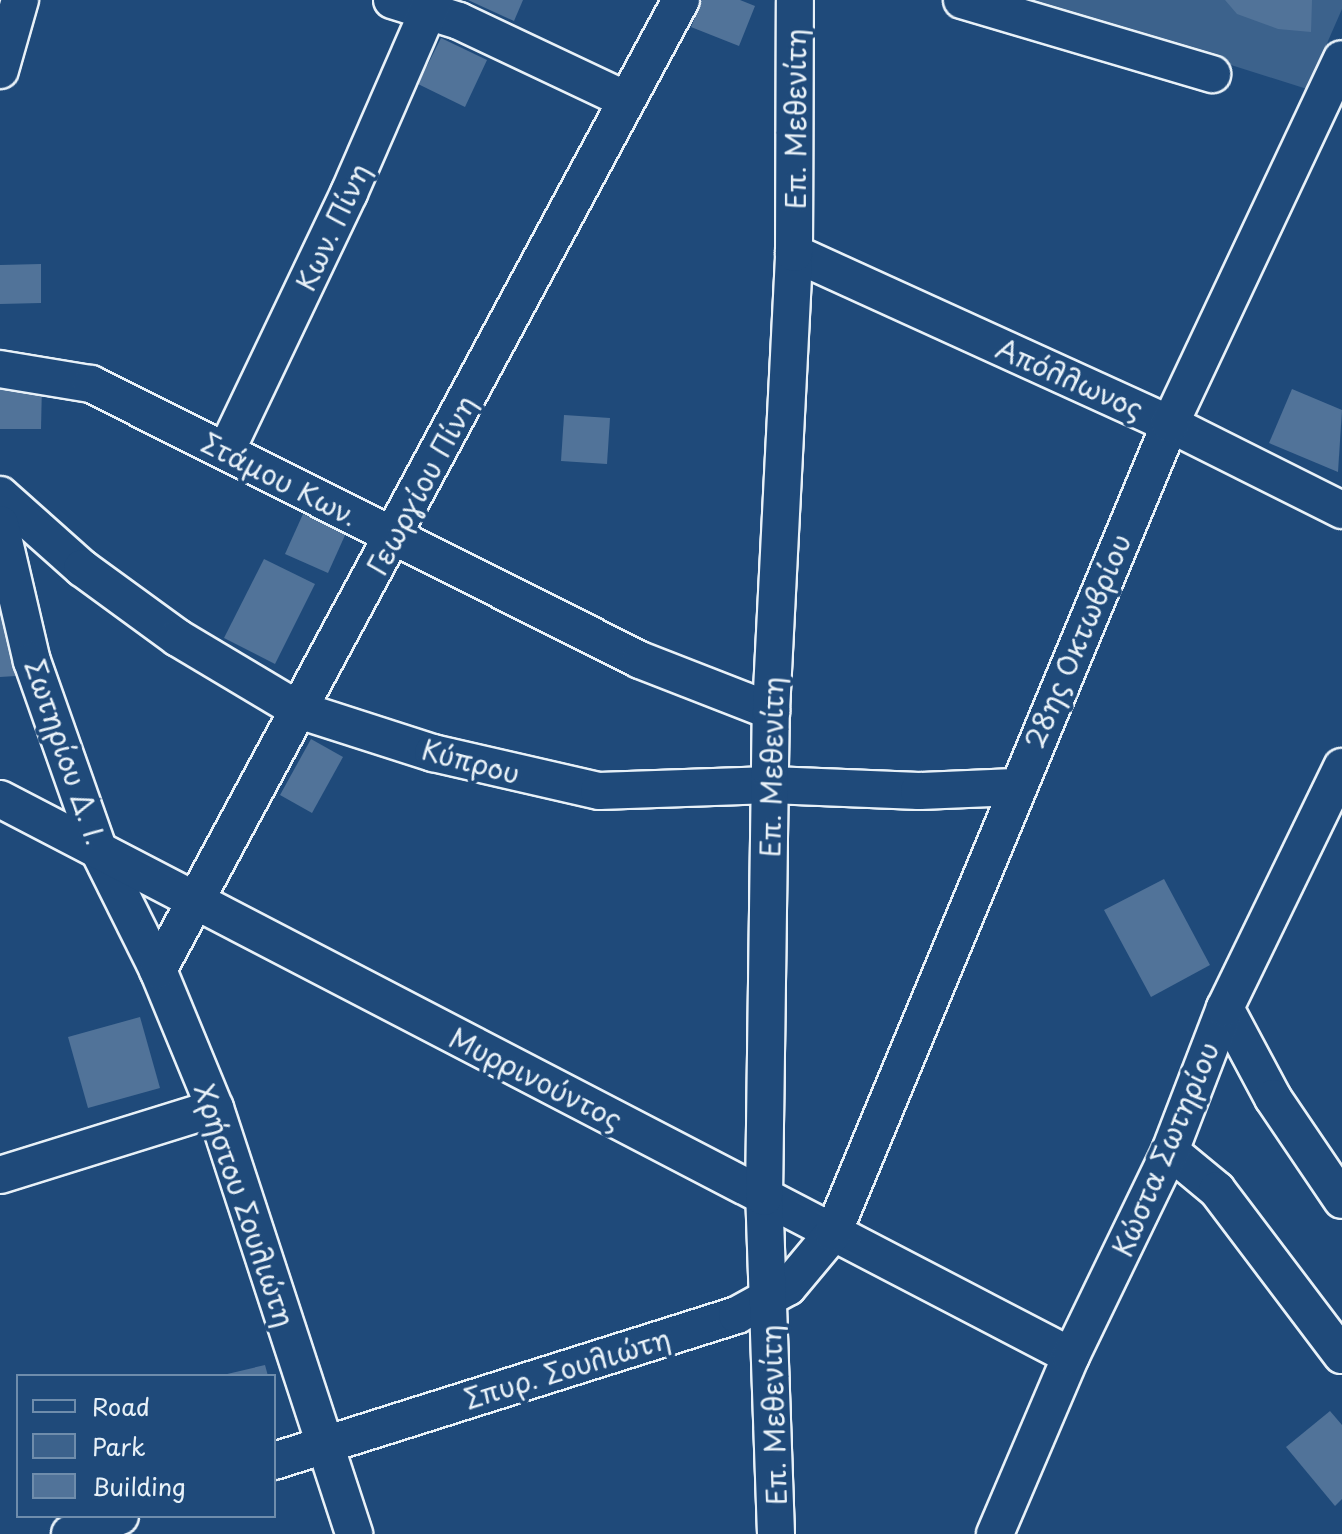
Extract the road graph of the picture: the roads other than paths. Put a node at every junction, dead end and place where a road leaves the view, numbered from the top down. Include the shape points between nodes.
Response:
1 (20, 0) edge
2 (392, 0) edge
3 (681, 0) edge
4 (795, 0) edge
5 (962, 0) edge
6 (431, 5) edge
7 (1342, 59) edge
8 (0, 70) edge
9 (1212, 74) dead end
10 (626, 100) junction
11 (794, 253) junction
12 (0, 369) edge
13 (1170, 424) junction
14 (226, 451) junction
15 (0, 495) edge
16 (1342, 510) edge
17 (0, 524) edge
18 (393, 538) junction
19 (299, 710) junction
20 (771, 711) junction
21 (1342, 767) edge
22 (771, 785) junction
23 (1015, 787) junction
24 (0, 799) edge
25 (99, 851) junction
26 (196, 901) junction
27 (158, 970) junction
28 (1225, 1008) junction
29 (215, 1108) junction
30 (1170, 1151) junction
31 (0, 1175) edge
32 (764, 1197) junction
33 (1342, 1200) edge
34 (833, 1233) junction
35 (769, 1300) junction
36 (1342, 1355) edge
37 (1071, 1356) junction
38 (325, 1442) junction
39 (276, 1460) edge
40 (114, 1518) edge
41 (70, 1534) edge
42 (354, 1534) edge
43 (776, 1534) edge
44 (995, 1534) edge

1 - 8 street
2 - 6 street
3 - 10 street, Γεωργίου Πίνη
4 - 11 street, Επ. Μεθενίτη
5 - 9 street
6 - 10 street
6 - 14 street, Κων. Πίνη
7 - 13 street, 28ης Οκτωβρίου
10 - 18 street, Γεωργίου Πίνη
11 - 13 street, Απόλλωνος
11 - 20 street, Επ. Μεθενίτη
12 - 14 street, Στάμου Κων. via 91,384
13 - 16 street, Απόλλωνος
13 - 23 street, 28ης Οκτωβρίου
14 - 18 street, Στάμου Κων.
15 - 19 street, Κύπρου via 82,568 178,638
17 - 25 street, Σωτηρίου Δ. Ι. via 32,661
18 - 19 street, Γεωργίου Πίνη
18 - 20 street, Στάμου Κων. via 640,660
19 - 22 street, Κύπρου via 433,753 599,791
19 - 26 street, Γεωργίου Πίνη
20 - 22 street, Επ. Μεθενίτη
21 - 28 street, Κώστα Σωτηρίου
22 - 23 street, Κύπρου via 919,791
22 - 32 street, Επ. Μεθενίτη
23 - 34 street, 28ης Οκτωβρίου
24 - 25 street, Μυρρινούντος
25 - 26 street, Μυρρινούντος
25 - 27 street, Σωτηρίου Δ. Ι.
26 - 27 street, Γεωργίου Πίνη
26 - 32 street, Μυρρινούντος
27 - 29 street, Χρήστου Σουλιώτη
28 - 30 street, Κώστα Σωτηρίου
28 - 33 street via 1273,1098
29 - 31 street
29 - 38 street, Χρήστου Σουλιώτη
30 - 36 street via 1217,1190
30 - 37 street, Κώστα Σωτηρίου
32 - 34 street, Μυρρινούντος
32 - 35 street, Επ. Μεθενίτη
34 - 35 street, Σπυρ. Σουλιώτη via 788,1287
34 - 37 street, Μυρρινούντος
35 - 38 street, Σπυρ. Σουλιώτη via 737,1315
35 - 43 street, Επ. Μεθενίτη
37 - 44 street, Κώστα Σωτηρίου
38 - 39 street, Σπυρ. Σουλιώτη
38 - 42 street, Χρήστου Σουλιώτη
40 - 41 street

